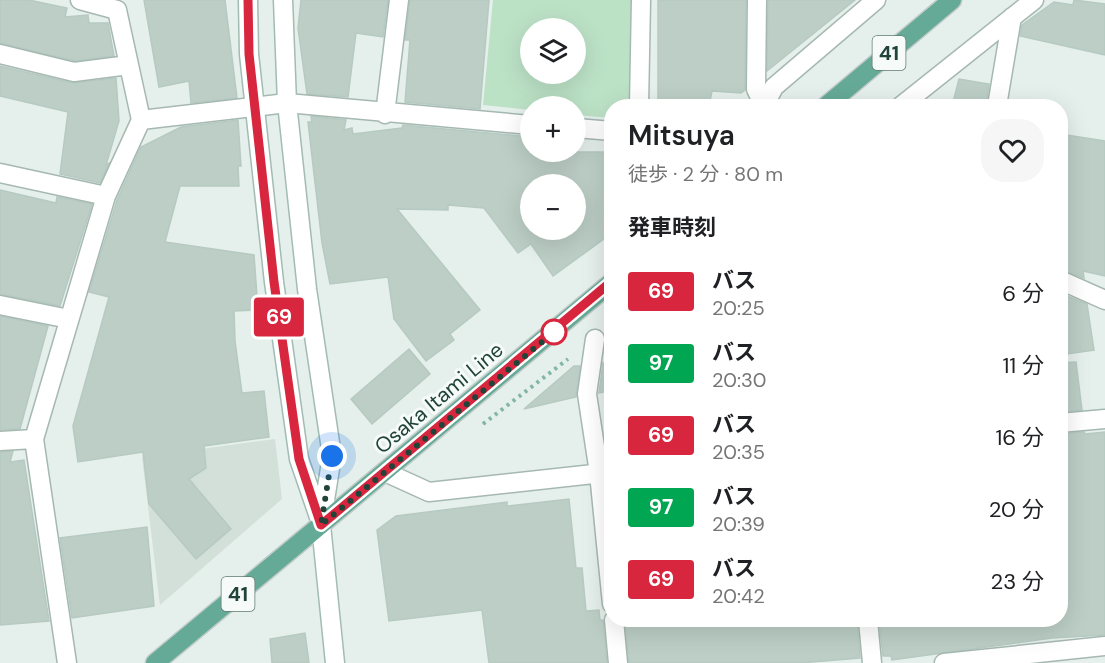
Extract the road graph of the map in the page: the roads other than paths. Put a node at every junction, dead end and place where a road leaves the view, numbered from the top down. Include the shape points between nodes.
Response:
1 (80, 0) edge
2 (248, 0) edge
3 (283, 0) edge
4 (399, 0) edge
5 (641, 0) edge
6 (757, 0) edge
7 (876, 0) edge
8 (952, 0) edge
9 (1034, 0) edge
10 (1012, 17) junction
11 (0, 54) edge
12 (129, 65) junction
13 (639, 99) edge
14 (761, 99) edge
15 (768, 99) edge
16 (833, 99) edge
17 (910, 99) edge
18 (998, 99) edge
19 (287, 103) junction
20 (256, 109) junction
21 (385, 114) junction
22 (141, 120) junction
23 (520, 123) edge
24 (586, 129) edge
25 (604, 130) edge
26 (0, 173) edge
27 (105, 196) junction
28 (1068, 284) edge
29 (604, 289) edge
30 (1105, 300) edge
31 (0, 305) edge
32 (69, 319) junction
33 (595, 339) dead end
34 (1105, 419) edge
35 (1068, 422) edge
36 (34, 439) junction
37 (0, 441) edge
38 (604, 464) edge
39 (385, 472) junction
40 (604, 472) edge
41 (321, 525) junction
42 (615, 627) edge
43 (869, 627) edge
44 (1105, 646) edge
45 (67, 663) edge
46 (155, 663) edge
47 (335, 663) edge
48 (618, 663) edge
49 (872, 663) edge
50 (944, 663) edge

1 - 12 street via 117,9
2 - 20 street
3 - 19 street
4 - 21 street
5 - 13 street
6 - 14 street via 756,88
7 - 15 street via 774,87
8 - 16 main road, 41
9 - 10 street
10 - 17 street
10 - 18 street
11 - 12 street via 74,72
12 - 22 street
19 - 20 street
19 - 21 street
19 - 41 street via 307,289 332,456
20 - 22 street
20 - 41 street via 274,282 299,459
21 - 23 street
22 - 27 street
24 - 25 street
26 - 27 street
27 - 32 street
28 - 30 street
29 - 39 main road, Osaka Itami Line / 41
31 - 32 street
32 - 36 street
33 - 38 street via 587,394
34 - 35 street
36 - 37 street
36 - 45 street
39 - 40 street via 429,492
39 - 41 main road, Osaka Itami Line / 41
41 - 46 main road, Osaka Itami Line / 41
41 - 47 street
42 - 48 street
43 - 49 street
44 - 50 street

